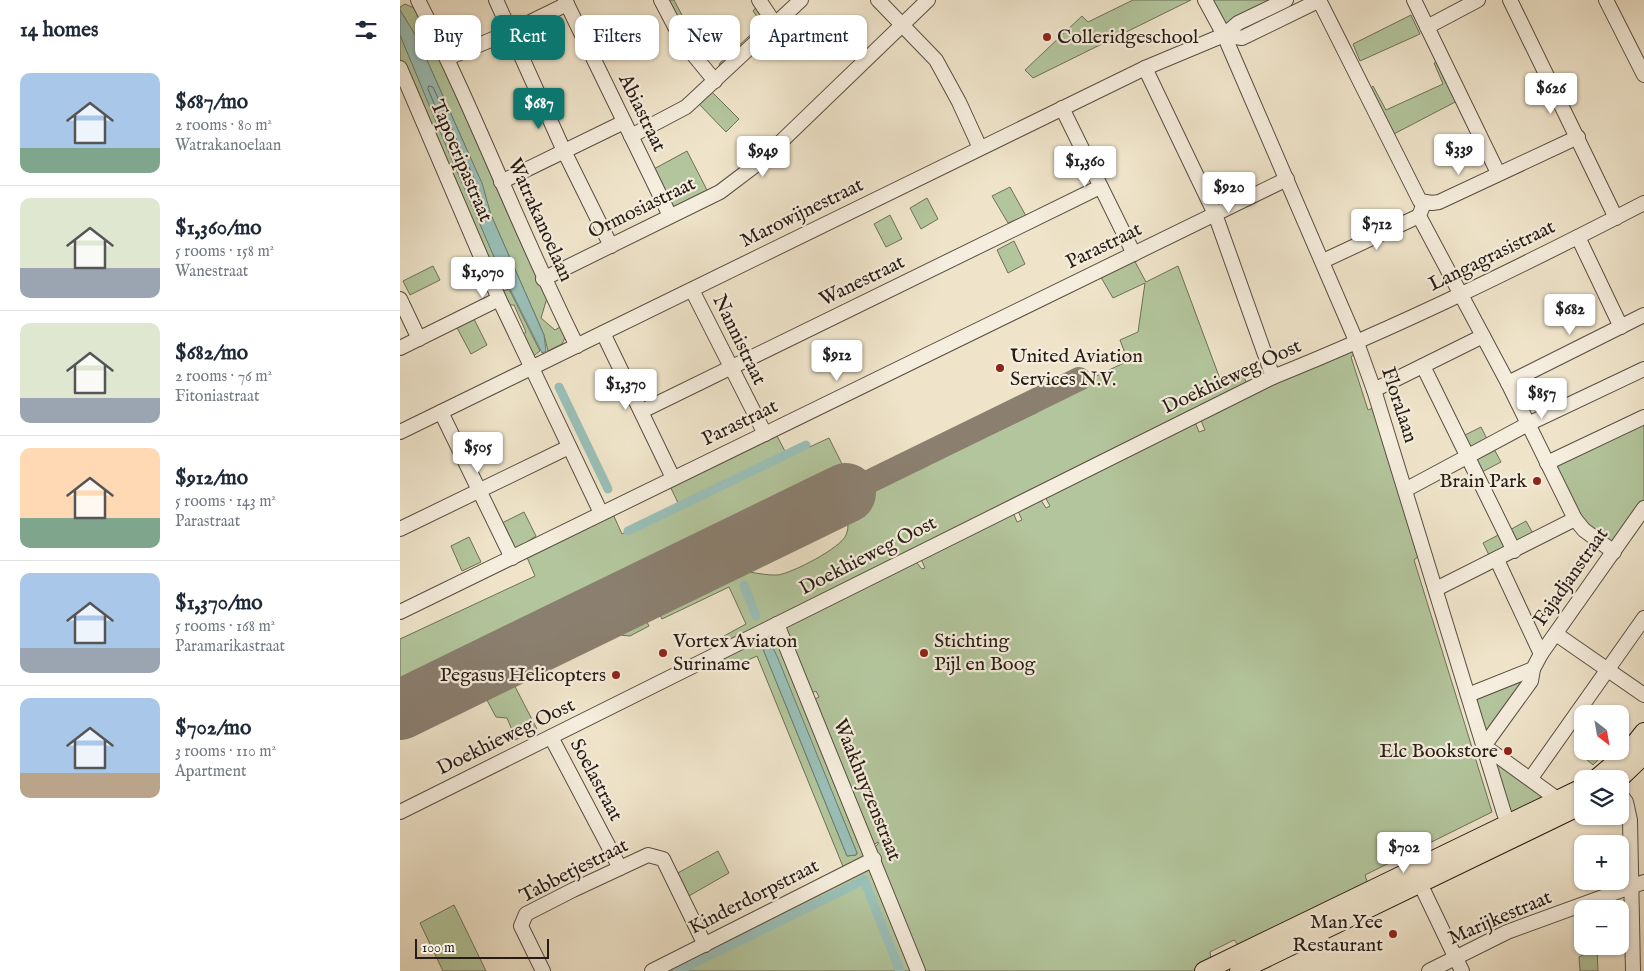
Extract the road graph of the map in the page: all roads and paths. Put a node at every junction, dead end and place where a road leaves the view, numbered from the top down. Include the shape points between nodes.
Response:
1 (418, 0) edge
2 (496, 0) edge
3 (661, 0) edge
4 (759, 0) edge
5 (801, 0) edge
6 (878, 0) edge
7 (928, 0) edge
8 (1205, 0) edge
9 (1286, 0) edge
10 (1320, 0) edge
11 (1414, 0) edge
12 (1478, 0) edge
13 (1510, 0) edge
14 (1606, 0) edge
15 (566, 2) edge
16 (426, 15) edge
17 (504, 15) edge
18 (542, 15) edge
19 (770, 15) edge
20 (785, 15) edge
21 (902, 25) junction
22 (1427, 27) junction
23 (1224, 35) junction
24 (750, 48) edge
25 (449, 60) edge
26 (525, 60) edge
27 (400, 68) edge
28 (1145, 68) junction
29 (1644, 75) edge
30 (714, 81) junction
31 (1062, 108) junction
32 (624, 122) junction
33 (631, 136) junction
34 (1578, 137) junction
35 (980, 148) junction
36 (564, 151) junction
37 (1498, 173) junction
38 (1287, 179) junction
39 (501, 182) junction
40 (1100, 187) junction
41 (1644, 203) edge
42 (1422, 209) junction
43 (1214, 214) junction
44 (670, 216) junction
45 (1616, 218) junction
46 (1578, 236) junction
47 (611, 246) junction
48 (1134, 254) junction
49 (1323, 261) junction
50 (543, 278) junction
51 (692, 290) junction
52 (1462, 294) junction
53 (400, 299) edge
54 (499, 299) junction
55 (1644, 317) edge
56 (1621, 327) junction
57 (603, 333) junction
58 (1483, 336) junction
59 (419, 339) junction
60 (1357, 343) junction
61 (577, 346) junction
62 (400, 348) edge
63 (1423, 366) junction
64 (533, 368) junction
65 (730, 368) junction
66 (1644, 369) edge
67 (1273, 377) junction
68 (1508, 383) junction
69 (1374, 390) junction
70 (642, 411) junction
71 (441, 412) junction
72 (1644, 416) edge
73 (1528, 424) junction
74 (400, 432) edge
75 (764, 434) junction
76 (569, 447) junction
77 (1470, 457) junction
78 (1547, 463) junction
79 (673, 478) junction
80 (479, 490) junction
81 (1405, 490) junction
82 (1644, 508) edge
83 (601, 513) junction
84 (1575, 519) junction
85 (400, 529) edge
86 (1514, 551) junction
87 (1614, 552) junction
88 (512, 558) junction
89 (1496, 560) junction
90 (1436, 589) junction
91 (400, 612) edge
92 (1644, 618) edge
93 (777, 624) junction
94 (1556, 634) junction
95 (1541, 654) junction
96 (1609, 669) junction
97 (1533, 670) junction
98 (1468, 695) junction
99 (1644, 695) edge
100 (1644, 732) edge
101 (551, 738) junction
102 (1484, 746) junction
103 (1644, 755) edge
104 (1613, 770) edge
105 (1619, 770) edge
106 (1531, 778) junction
107 (1574, 792) edge
108 (1560, 800) junction
109 (1574, 808) edge
110 (400, 812) edge
111 (1629, 816) edge
112 (1512, 832) junction
113 (874, 859) junction
114 (620, 868) junction
115 (1417, 877) junction
116 (1644, 882) edge
117 (1631, 888) junction
118 (706, 945) junction
119 (1459, 964) edge
120 (1232, 967) edge
121 (543, 971) edge
122 (652, 971) edge
123 (918, 971) edge
124 (1204, 971) edge
125 (1429, 971) edge
126 (1633, 971) edge

1 - 16 street, Watrakanoelaan
2 - 17 street
3 - 30 street via 683,42
4 - 19 street
5 - 20 street
6 - 21 street
7 - 21 street, Ormosiastraat
8 - 23 street, Floralaan
9 - 23 street via 1238,24
10 - 23 street via 1242,38
10 - 42 street
11 - 22 street
12 - 22 street
13 - 34 street
14 - 29 street
15 - 18 street
15 - 32 street, Abiastraat
21 - 35 street via 936,60 960,102
21 - 44 street, Ormosiastraat via 761,161 720,192
22 - 37 street
23 - 28 street, Marowijnestraat
23 - 38 street, Floralaan
24 - 30 street
25 - 39 street, Watrakanoelaan
26 - 36 street
27 - 54 street, Tapoeripastraat
28 - 31 street, Marowijnestraat
28 - 43 street
30 - 33 street via 686,107
31 - 35 street, Marowijnestraat
31 - 40 street
32 - 33 street, Abiastraat
32 - 36 street
33 - 44 street, Abiastraat
34 - 37 street
34 - 45 street
35 - 51 street, Marowijnestraat
36 - 39 street
36 - 47 street
37 - 42 street
38 - 43 street, Parastraat
38 - 49 street, Floralaan
39 - 50 street, Watrakanoelaan
40 - 48 street
40 - 65 street, Wanestraat
41 - 45 street, Langagrasistraat
42 - 49 street
42 - 52 street
43 - 48 street, Parastraat
43 - 67 street
44 - 47 street, Ormosiastraat
45 - 46 street, Langagrasistraat
46 - 52 street, Langagrasistraat
46 - 56 street
47 - 50 street, Ormosiastraat
48 - 75 street, Parastraat
49 - 60 street, Floralaan
50 - 61 street, Watrakanoelaan
51 - 57 street, Marowijnestraat
51 - 65 street, Nannistraat
52 - 58 street
52 - 60 street, Langagrasistraat
53 - 59 street
54 - 59 street
54 - 64 street, Tapoeripastraat
55 - 56 street
56 - 68 street
57 - 61 street, Marowijnestraat
57 - 70 street
58 - 63 street
58 - 68 street
59 - 62 street
60 - 67 street, Doekhieweg Oost
60 - 69 street, Floralaan
61 - 64 street, Marowijnestraat
63 - 69 street
63 - 77 street
64 - 71 street, Marowijnestraat
64 - 76 street, Tapoeripastraat
65 - 70 street, Wanestraat
65 - 75 street, Nannistraat
66 - 73 street
67 - 93 street, Doekhieweg Oost
68 - 73 street
69 - 81 street, Floralaan
70 - 79 street
71 - 74 street, Marowijnestraat
71 - 80 street
72 - 78 street
73 - 77 street
73 - 78 street
75 - 79 street, Parastraat
76 - 80 street
76 - 83 street, Tapoeripastraat
77 - 81 street
77 - 86 street
78 - 84 street
79 - 83 street, Parastraat
80 - 85 street
80 - 88 street
81 - 90 street, Floralaan
82 - 87 street, Fajadjanstraat
83 - 88 street, Parastraat
84 - 86 street
84 - 87 street via 1584,530
86 - 89 street
87 - 94 street, Fajadjanstraat
88 - 91 street, Parastraat
89 - 90 street
89 - 95 street
90 - 98 street, Floralaan
92 - 96 street
93 - 101 street, Doekhieweg Oost
93 - 113 street, Waakhuyzenstraat
94 - 95 street, Fajadjanstraat
94 - 96 street
95 - 97 street, Fajadjanstraat
96 - 99 street
96 - 106 street
97 - 98 street
97 - 102 street, Fajadjanstraat via 1531,681
98 - 102 street, Floralaan
100 - 104 main road
101 - 110 street, Doekhieweg Oost
101 - 114 street, Soelastraat
102 - 106 street
102 - 112 street, Floralaan
103 - 105 main road
106 - 108 street
107 - 108 main road
108 - 112 main road
109 - 112 main road
111 - 117 street
112 - 115 main road
113 - 118 street, Kinderdorpstraat
113 - 123 street, Waakhuyzenstraat
114 - 118 street, Tabbetjestraat via 648,855 663,859
114 - 121 street, Tabbetjestraat via 526,914 522,926
115 - 119 street
115 - 120 main road
116 - 117 street, Marijkestraat
117 - 119 street, Marijkestraat via 1507,932
117 - 126 street
118 - 122 street, Kinderdorpstraat
119 - 125 street, Marijkestraat
120 - 124 main road

